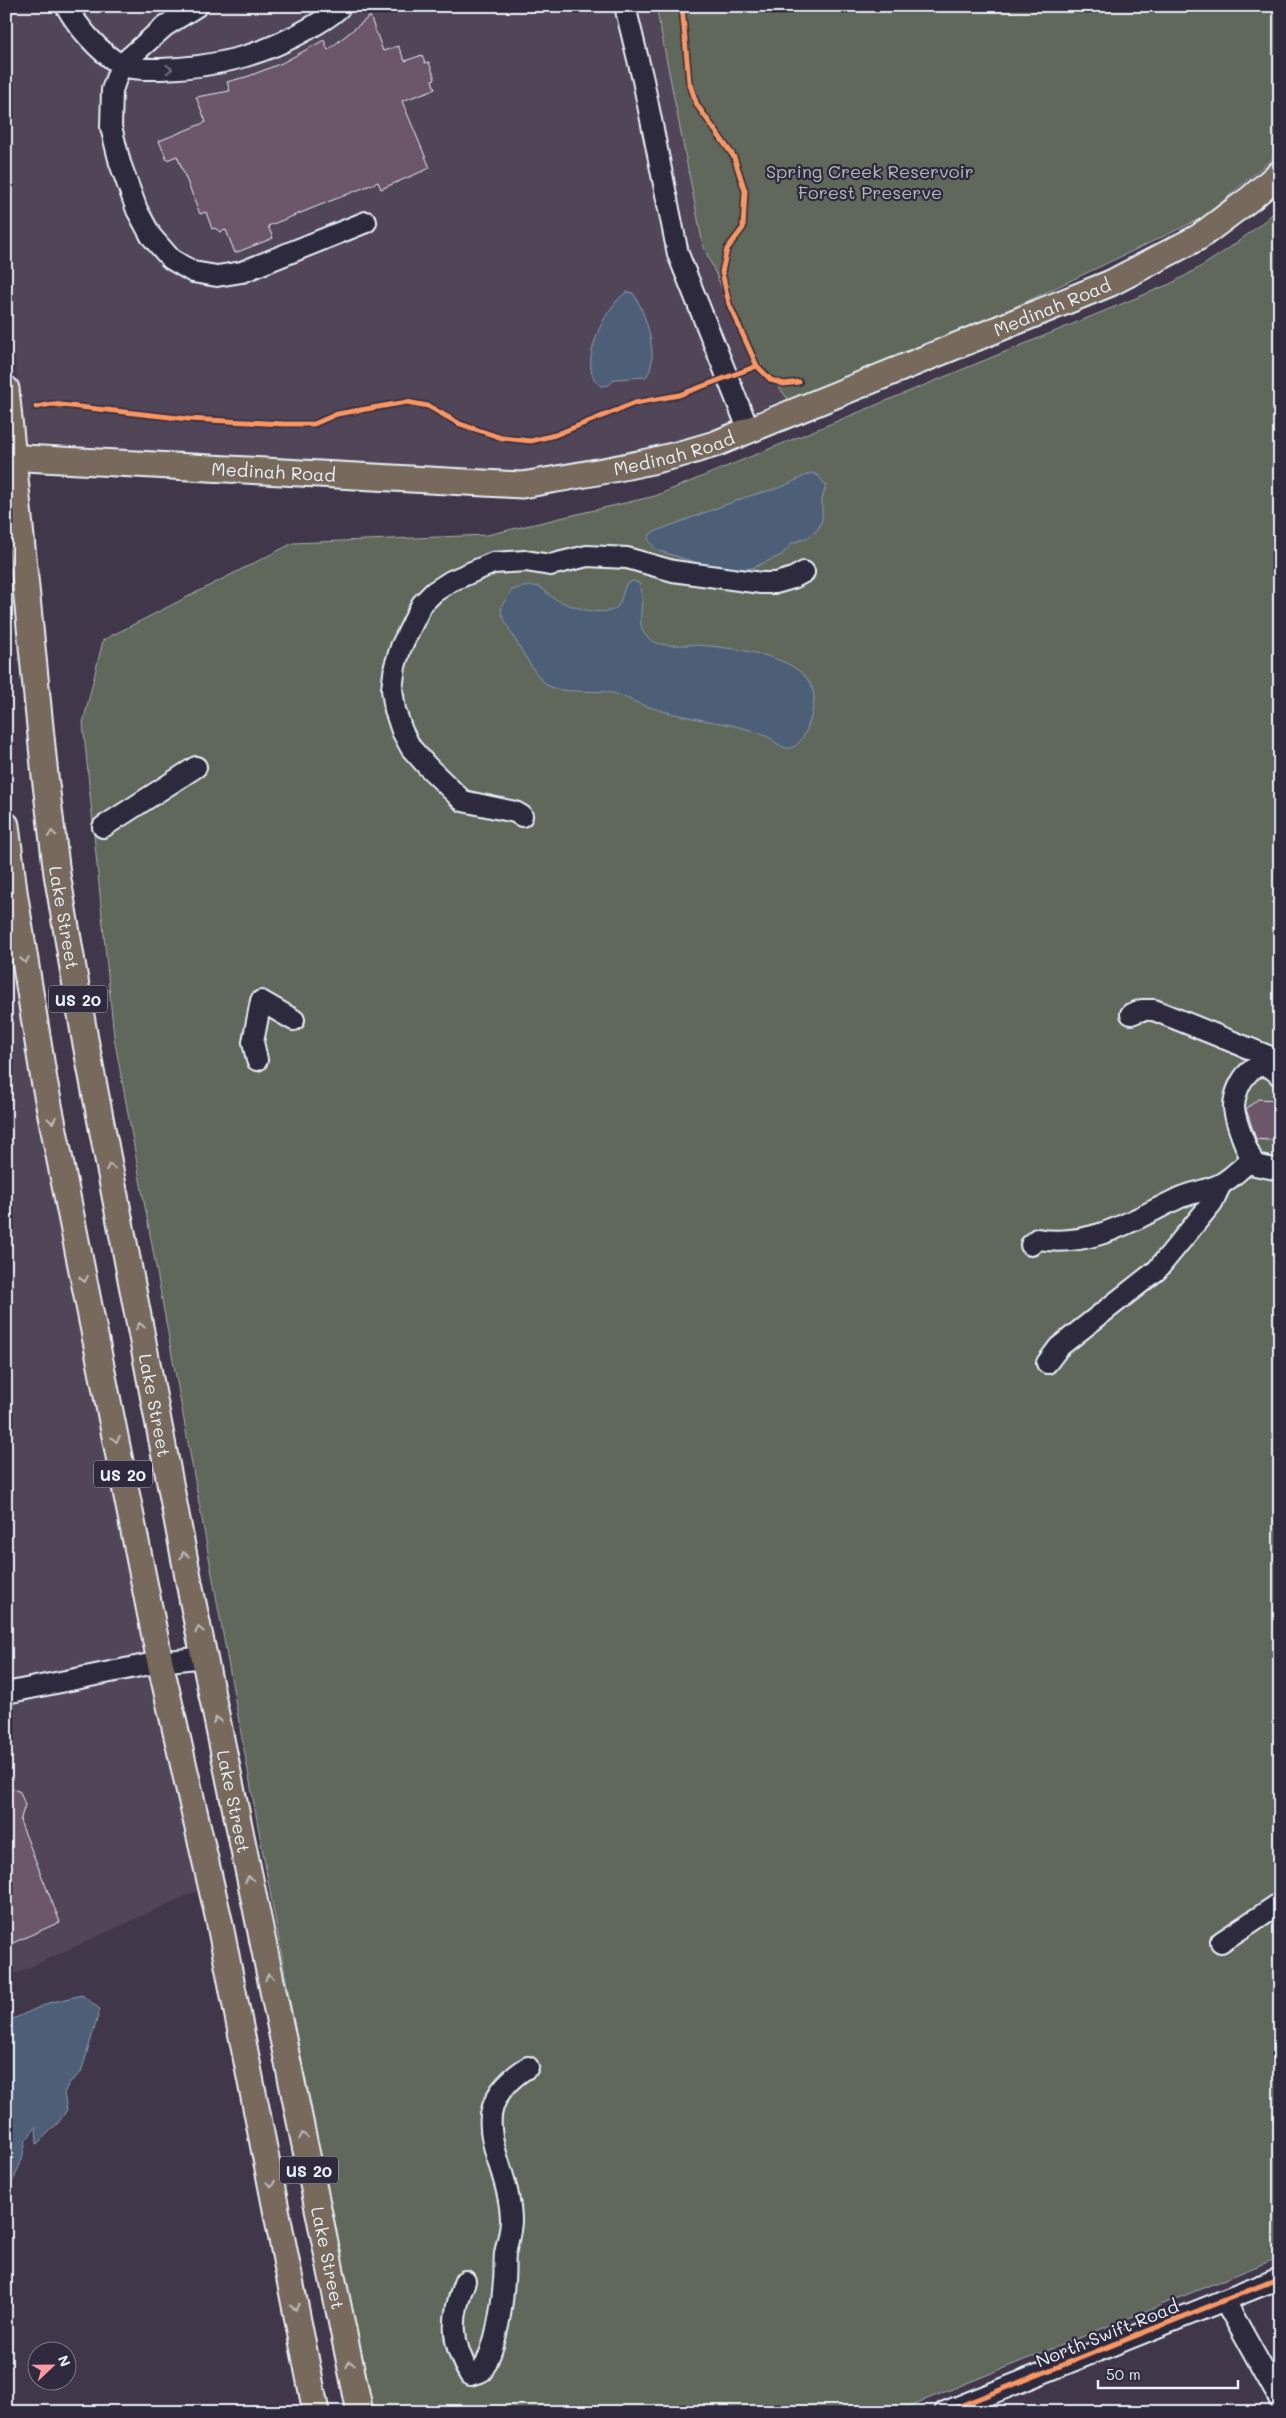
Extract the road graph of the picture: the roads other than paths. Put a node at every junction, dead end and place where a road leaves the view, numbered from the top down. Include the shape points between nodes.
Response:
1 (66, 6) edge
2 (196, 6) edge
3 (340, 6) edge
4 (625, 6) edge
5 (121, 65) junction
6 (1280, 173) edge
7 (366, 222) dead end
8 (6, 389) edge
9 (748, 431) junction
10 (10, 456) edge
11 (804, 572) dead end
12 (196, 767) dead end
13 (522, 816) dead end
14 (6, 825) edge
15 (103, 827) dead end
16 (11, 907) edge
17 (1131, 1014) dead end
18 (294, 1020) dead end
19 (257, 1060) dead end
20 (1279, 1064) edge
21 (1252, 1160) junction
22 (1280, 1170) edge
23 (1221, 1184) junction
24 (1031, 1245) dead end
25 (1047, 1363) dead end
26 (205, 1657) junction
27 (160, 1662) junction
28 (6, 1693) edge
29 (1280, 1903) edge
30 (1221, 1942) dead end
31 (528, 2067) dead end
32 (1280, 2278) edge
33 (464, 2281) dead end
34 (1225, 2301) junction
35 (1280, 2400) edge
36 (316, 2412) edge
37 (360, 2412) edge
38 (945, 2412) edge

1 - 5 street via 79,28
2 - 5 street via 165,26
5 -> 3 street via 150,69 183,68 259,54 300,34 333,14
4 - 9 street via 678,254
5 - 7 street via 112,90 111,127 120,163 151,236 171,259 193,272 217,276 242,272
6 - 9 main road, Medinah Road via 1199,237 1111,283
8 - 10 main road, Lake Street / US 20
9 - 10 main road, Medinah Road via 692,452 522,485
26 -> 10 main road, Lake Street / US 20 via 87,1049 57,874
11 - 13 street via 776,583 761,583 673,571 627,558 587,556 550,565 526,561 494,563 451,581 434,592 419,610 394,666 393,696 402,731 428,767 463,801
12 - 15 street
14 - 16 main road, US 20
16 -> 27 main road, US 20
17 - 20 street via 1154,1010
18 - 19 street via 261,1001 253,1036
20 - 21 street via 1255,1066 1248,1070 1238,1091 1234,1106 1237,1121
21 - 22 street via 1255,1165
21 - 23 street
23 - 24 street via 1183,1197 1123,1227 1089,1238 1067,1242 1037,1239
23 - 25 street via 1206,1210 1157,1270 1058,1347
26 - 27 street
37 -> 26 main road, Lake Street / US 20
27 - 28 street
27 -> 36 main road, US 20 via 218,1920
29 - 30 street
31 - 33 street via 503,2086 496,2096 490,2127 506,2181 511,2220 494,2344 482,2372 470,2375 455,2344 458,2300
32 - 34 street, North Swift Road
34 - 35 street
34 - 38 street, North Swift Road

